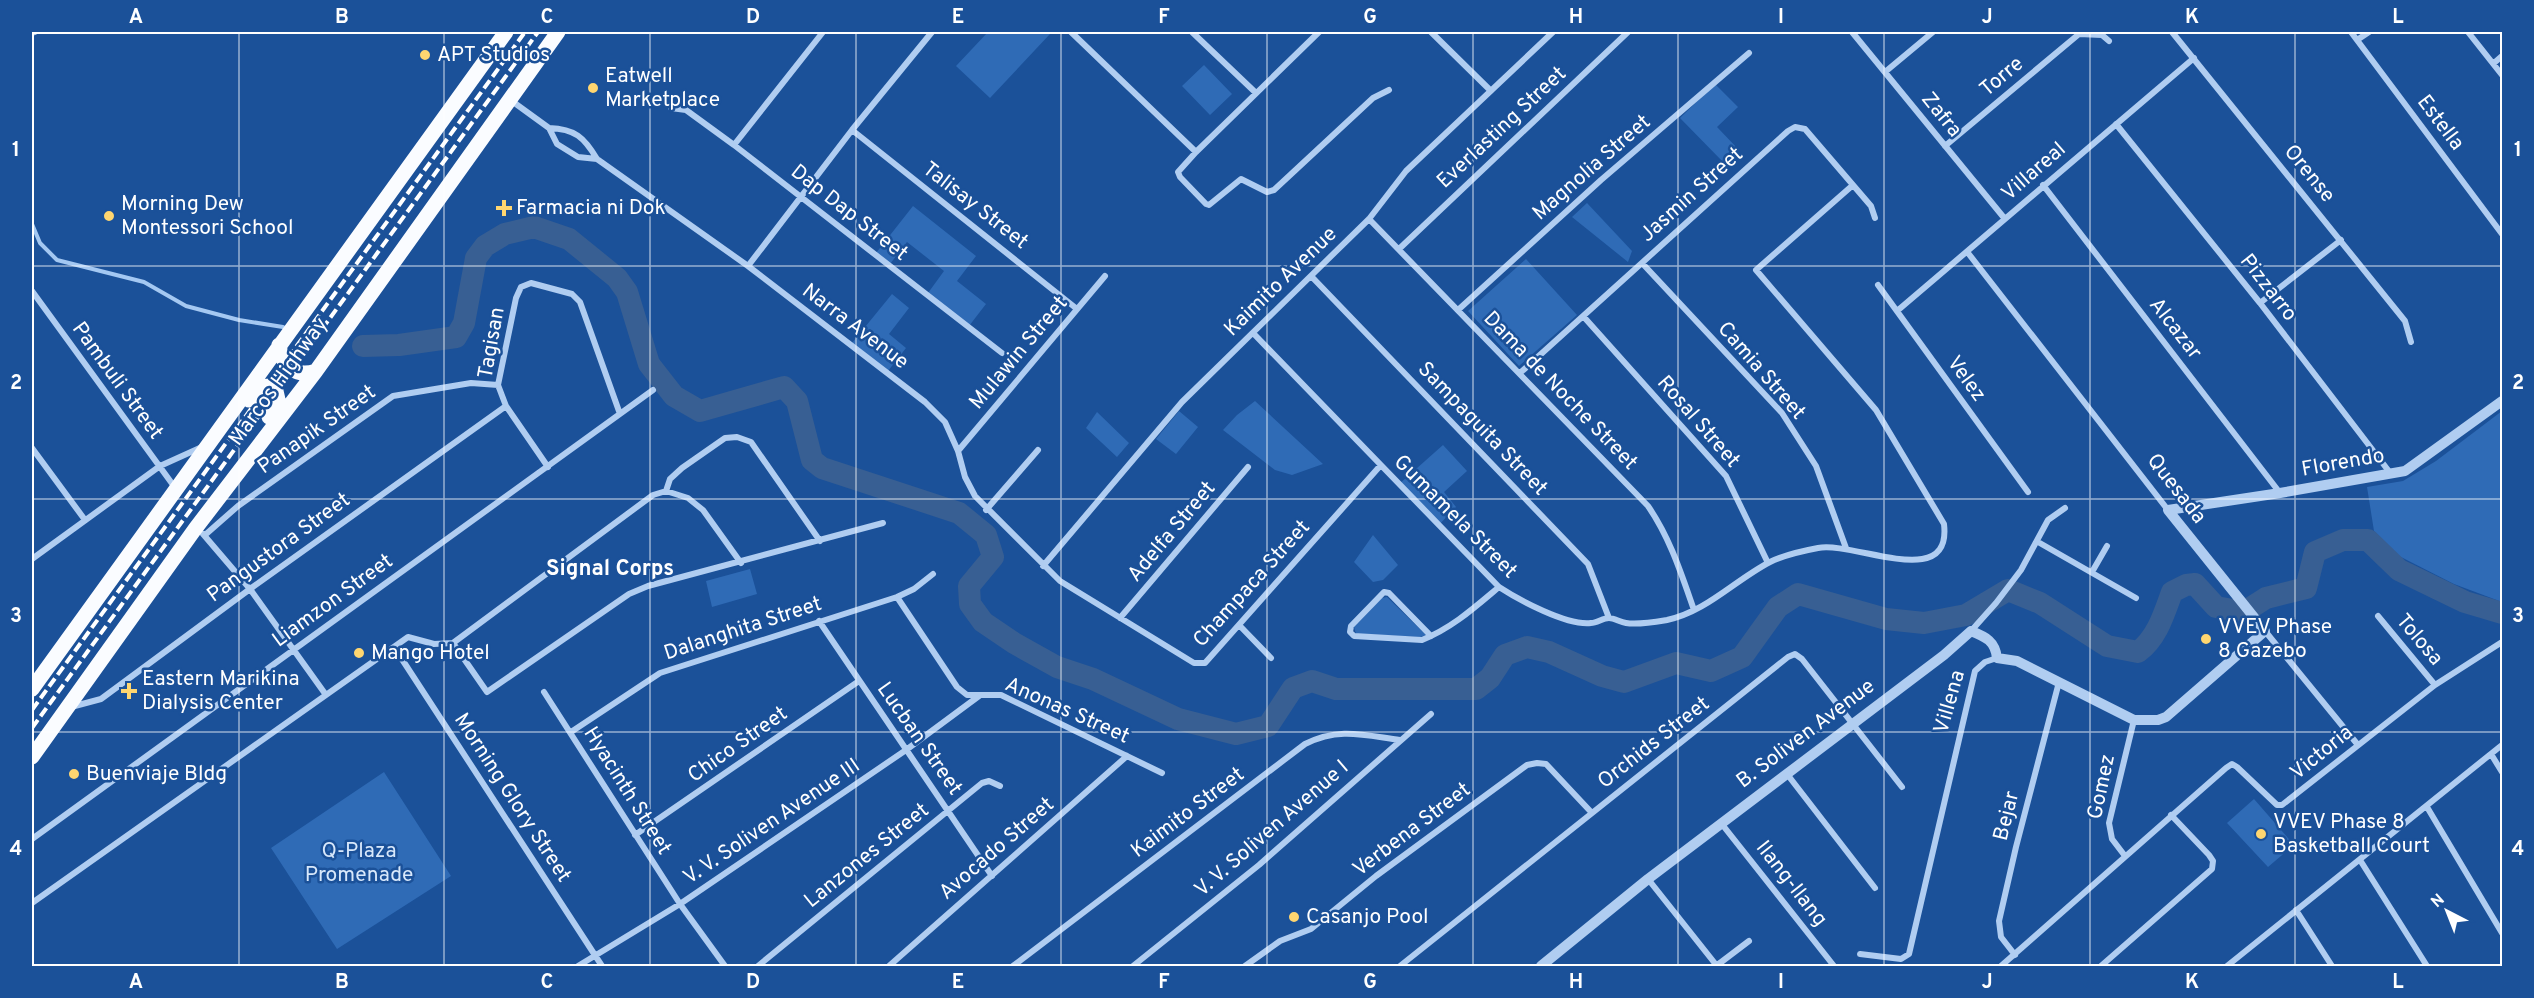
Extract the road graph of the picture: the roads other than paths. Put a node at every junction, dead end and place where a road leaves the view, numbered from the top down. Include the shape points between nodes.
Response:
1 (506, 32) edge
2 (558, 32) edge
3 (823, 32) edge
4 (932, 32) edge
5 (1071, 32) edge
6 (1192, 32) edge
7 (1431, 32) edge
8 (1553, 32) edge
9 (1628, 32) edge
10 (1852, 32) edge
11 (1933, 32) edge
12 (2172, 32) edge
13 (2351, 32) edge
14 (2369, 32) edge
15 (2468, 32) edge
16 (1314, 33) edge
17 (2078, 33) edge
18 (2357, 40) junction
19 (2109, 41) dead end
20 (1749, 54) dead end
21 (2502, 56) edge
22 (2194, 58) junction
23 (2494, 63) junction
24 (1885, 72) junction
25 (2502, 75) edge
26 (1389, 90) dead end
27 (1491, 92) junction
28 (1256, 93) junction
29 (509, 99) junction
30 (671, 108) dead end
31 (2116, 124) junction
32 (549, 128) junction
33 (852, 130) junction
34 (734, 145) junction
35 (1945, 146) junction
36 (1196, 152) junction
37 (597, 159) junction
38 (2043, 184) junction
39 (1853, 185) junction
40 (802, 197) junction
41 (1875, 218) dead end
42 (1369, 219) junction
43 (2005, 219) junction
44 (2502, 234) edge
45 (2341, 240) junction
46 (1399, 249) junction
47 (1968, 253) junction
48 (1642, 263) junction
49 (748, 266) junction
50 (1105, 276) dead end
51 (1311, 276) junction
52 (1878, 285) dead end
53 (32, 291) edge
54 (2260, 303) junction
55 (1077, 309) junction
56 (1458, 310) junction
57 (1897, 311) junction
58 (1583, 316) junction
59 (1253, 333) junction
60 (283, 340) junction
61 (2411, 342) dead end
62 (1002, 353) dead end
63 (316, 371) junction
64 (1520, 373) junction
65 (498, 385) junction
66 (653, 390) dead end
67 (2502, 401) edge
68 (506, 406) junction
69 (620, 414) junction
70 (208, 444) junction
71 (32, 448) edge
72 (1038, 450) dead end
73 (958, 451) junction
74 (160, 466) junction
75 (548, 466) junction
76 (1380, 466) junction
77 (1248, 467) dead end
78 (2392, 475) junction
79 (176, 490) junction
80 (666, 492) junction
81 (2028, 492) dead end
82 (2280, 494) junction
83 (2065, 508) dead end
84 (986, 510) junction
85 (2168, 510) junction
86 (85, 520) junction
87 (883, 523) dead end
88 (200, 532) junction
89 (820, 541) junction
90 (2038, 542) junction
91 (2107, 546) dead end
92 (1846, 548) junction
93 (32, 559) edge
94 (741, 563) junction
95 (1768, 563) junction
96 (1043, 566) junction
97 (2092, 572) junction
98 (933, 574) dead end
99 (1499, 587) junction
100 (250, 589) junction
101 (897, 597) junction
102 (2136, 598) dead end
103 (1694, 610) junction
104 (2378, 616) dead end
105 (1120, 618) junction
106 (1609, 618) junction
107 (819, 621) junction
108 (1239, 625) junction
109 (1971, 631) junction
110 (2265, 632) junction
111 (1431, 636) junction
112 (2502, 642) edge
113 (453, 643) junction
114 (394, 647) junction
115 (294, 650) junction
116 (1271, 658) dead end
117 (1997, 658) junction
118 (859, 681) junction
119 (2059, 682) junction
120 (2436, 685) junction
121 (32, 689) edge
122 (544, 692) dead end
123 (326, 694) junction
124 (978, 696) junction
125 (67, 708) junction
126 (1431, 714) dead end
127 (2134, 720) junction
128 (1852, 723) junction
129 (571, 732) junction
130 (1400, 740) junction
131 (2358, 745) junction
132 (2502, 745) edge
133 (906, 750) junction
134 (2492, 754) junction
135 (1127, 756) junction
136 (32, 757) edge
137 (2502, 772) edge
138 (1162, 773) dead end
139 (1786, 773) junction
140 (1000, 786) dead end
141 (1902, 788) dead end
142 (2427, 807) junction
143 (949, 811) junction
144 (1592, 813) junction
145 (2171, 815) junction
146 (1721, 823) junction
147 (635, 835) junction
148 (32, 839) edge
149 (2125, 856) junction
150 (2360, 860) junction
151 (993, 876) junction
152 (1648, 879) junction
153 (1875, 888) dead end
154 (32, 903) edge
155 (680, 904) junction
156 (2296, 910) junction
157 (2502, 933) edge
158 (1749, 941) dead end
159 (1860, 954) dead end
160 (2015, 955) junction
161 (595, 956) junction
162 (2231, 965) edge
163 (578, 966) edge
164 (602, 966) edge
165 (725, 966) edge
166 (759, 966) edge
167 (889, 966) edge
168 (1013, 966) edge
169 (1133, 966) edge
170 (1245, 966) edge
171 (1400, 966) edge
172 (1541, 966) edge
173 (1717, 966) edge
174 (1834, 966) edge
175 (2001, 966) edge
176 (2101, 966) edge
177 (2332, 966) edge
178 (2427, 966) edge

1 - 60 main road, Marcos Highway
2 - 29 main road, Marcos Highway
3 - 34 street
4 - 33 street
5 - 36 street
6 - 28 street
7 - 27 street
8 - 27 street, Kaimito Avenue
9 - 46 street, Everlasting Street
10 - 24 street, Zafra
11 - 24 street
12 - 22 street, Orense
13 - 18 street, Estella
14 - 18 street
15 - 23 street
16 - 28 street
17 - 19 street via 2102,35
17 - 35 street, Torre
18 - 44 street, Estella
20 - 56 street, Magnolia Street via 1601,180
21 - 23 street
22 - 31 street, Villareal
22 - 45 street, Orense
23 - 25 street
24 - 35 street, Zafra
26 - 36 street via 1373,98 1274,190 1267,192 1241,178 1214,204 1206,204 1178,172
27 - 42 street, Kaimito Avenue via 1406,171
28 - 36 street
29 - 32 street, Narra Avenue
29 - 63 main road, Marcos Highway
30 - 34 street, Dap Dap Street via 686,110
31 - 38 street, Villareal
31 - 54 street, Pizzarro
32 - 37 street, Narra Avenue via 575,134 587,142
32 - 37 street, Narra Avenue via 557,144 578,157
33 - 40 street
33 - 55 street, Talisay Street
34 - 40 street, Dap Dap Street
35 - 43 street, Zafra
37 - 49 street, Narra Avenue
38 - 43 street, Villareal
38 - 82 street, Alcazar
39 - 41 street, Jasmin Street via 1871,206
39 - 48 street, Jasmin Street via 1804,129 1795,127
39 - 92 street, Gumamela Street via 1756,270 1876,411 1944,524 1946,538 1936,556 1928,560 1908,561
40 - 49 street
40 - 62 street, Dap Dap Street
42 - 46 street, Dama de Noche Street
42 - 51 street, Kaimito Avenue
43 - 47 street, Villareal
45 - 54 street
45 - 61 street, Orense via 2405,321
46 - 56 street, Dama de Noche Street
47 - 57 street, Villareal
47 - 85 street, Quesada
48 - 58 street, Jasmin Street
48 - 92 street, Camia Street via 1782,413 1816,466
49 - 73 street, Narra Avenue via 925,402 945,422
50 - 55 street, Mulawin Street
51 - 59 street, Kaimito Avenue
51 - 106 street, Sampaguita Street via 1587,564
52 - 57 street, Velez
53 - 74 street, Pambuli Street
54 - 78 street, Pizzarro
55 - 73 street, Mulawin Street
56 - 64 street, Dama de Noche Street
57 - 81 street, Velez
58 - 64 street, Jasmin Street
58 - 95 street, Rosal Street via 1726,476
59 - 76 street, Gumamela Street
59 - 96 street, Kaimito Avenue via 1182,402
60 - 63 main road via 284,364 295,372
60 - 70 main road, Marcos Highway
63 - 88 main road, Marcos Highway
64 - 103 street, Dama de Noche Street via 1648,506 1675,554
65 - 68 street, Tagisan
65 - 69 street, Tagisan via 516,298 521,287 531,283 572,294 580,303
65 - 88 street, Panapik Street via 471,383 393,396
66 - 69 street, Liamzon Street
67 - 78 street, Florendo via 2418,464
68 - 75 street, Tagisan
68 - 100 street, Pangustora Street
69 - 75 street, Liamzon Street
70 - 74 street
70 - 79 main road, Marcos Highway
71 - 86 street
72 - 84 street
73 - 84 street, Narra Avenue via 965,477
74 - 79 street, Pambuli Street
74 - 86 street
75 - 115 street, Liamzon Street
76 - 99 street, Gumamela Street
76 - 108 street, Champaca Street
77 - 105 street, Adelfa Street
78 - 82 street, Florendo
79 - 88 main road via 190,481 259,387 270,386 276,391 279,404 200,511
79 - 121 main road, Marcos Highway
80 - 89 street via 670,479 682,468 725,438 737,437 752,442
80 - 94 street via 688,498 703,510
80 - 113 street via 653,495
82 - 85 street, Florendo
83 - 90 street, B. Soliven Avenue via 2048,520
84 - 96 street, Narra Avenue
85 - 110 street, Quesada
86 - 93 street
87 - 89 street
88 - 100 street
88 - 125 main road, Marcos Highway
89 - 94 street
90 - 97 street
90 - 109 street, B. Soliven Avenue via 1996,603
91 - 97 street
92 - 95 street, Gumamela Street via 1820,547
94 - 113 street via 629,594 487,692
95 - 103 street, Gumamela Street
96 - 105 street, Champaca Street
97 - 102 street
98 - 101 street, Dalanghita Street
99 - 106 street, Gumamela Street via 1524,603 1572,620 1590,623
99 - 111 street via 1463,619
100 - 115 street
100 - 125 street, Pangustora Street via 101,699
101 - 107 street, Dalanghita Street
101 - 124 street, Anonas Street via 957,687 968,695
103 - 106 street, Gumamela Street via 1658,620 1626,623
104 - 120 street, Tolosa
105 - 108 street, Champaca Street via 1194,663 1205,663
107 - 118 street, Lucban Street
107 - 129 street, Dalanghita Street via 660,673
108 - 116 street
109 - 117 street via 1987,638 1996,648
109 - 128 street, B. Soliven Avenue
110 - 127 street via 2166,717
110 - 131 street, Quesada
111 - 111 street via 1422,640 1388,639 1354,636 1350,632 1351,626 1384,592
112 - 120 street, Victoria
113 - 114 street via 434,644 408,637
114 - 123 street
114 - 161 street, Morning Glory Street
115 - 123 street
115 - 148 street, Liamzon Street
117 - 119 street, Villena via 2017,661
117 - 159 street, Villena via 1975,671 1909,954 1901,958
118 - 133 street, Lucban Street
118 - 147 street, Chico Street
119 - 127 street, Villena
119 - 160 street, Bejar via 1999,921 2001,937
120 - 131 street, Victoria
122 - 129 street, Hyacinth Street
123 - 154 street
124 - 133 street, V. V. Soliven Avenue III
124 - 135 street, Anonas Street via 1001,695
125 - 136 main road, Marcos Highway
126 - 130 street, V. V. Soliven Avenue I
127 - 149 street, Gomez via 2109,823 2112,838
128 - 139 street, B. Soliven Avenue
128 - 141 street, Orchids Street
128 - 144 street, Orchids Street via 1795,654
129 - 147 street, Hyacinth Street
130 - 168 street, Kaimito Street via 1347,733 1324,734 1305,744
130 - 169 street, V. V. Soliven Avenue I via 1258,865
131 - 145 street, Victoria via 2282,805 2277,805 2232,764
132 - 134 street
133 - 143 street, Lucban Street
133 - 155 street, V. V. Soliven Avenue III
134 - 137 street
134 - 142 street
135 - 138 street, Anonas Street
135 - 151 street, Avocado Street
139 - 146 street, B. Soliven Avenue
139 - 153 street
140 - 143 street, Lanzones Street via 982,783
142 - 150 street
142 - 157 street
143 - 151 street, Lucban Street
143 - 166 street, Lanzones Street
144 - 170 street, Verbena Street via 1545,764 1527,765 1311,928 1280,941
144 - 171 street, Orchids Street
145 - 149 street, Victoria
145 - 176 street via 2209,855 2212,869
146 - 152 street, B. Soliven Avenue
146 - 174 street, Ilang-Ilang
147 - 155 street, Hyacinth Street
149 - 160 street, Victoria
150 - 156 street
150 - 178 street
151 - 167 street, Avocado Street
152 - 172 street, B. Soliven Avenue
152 - 173 street
155 - 161 street, V. V. Soliven Avenue III
155 - 165 street, Hyacinth Street
156 - 162 street
156 - 177 street
158 - 173 street
160 - 175 street, Victoria
161 - 163 street, V. V. Soliven Avenue III
161 - 164 street, Morning Glory Street

